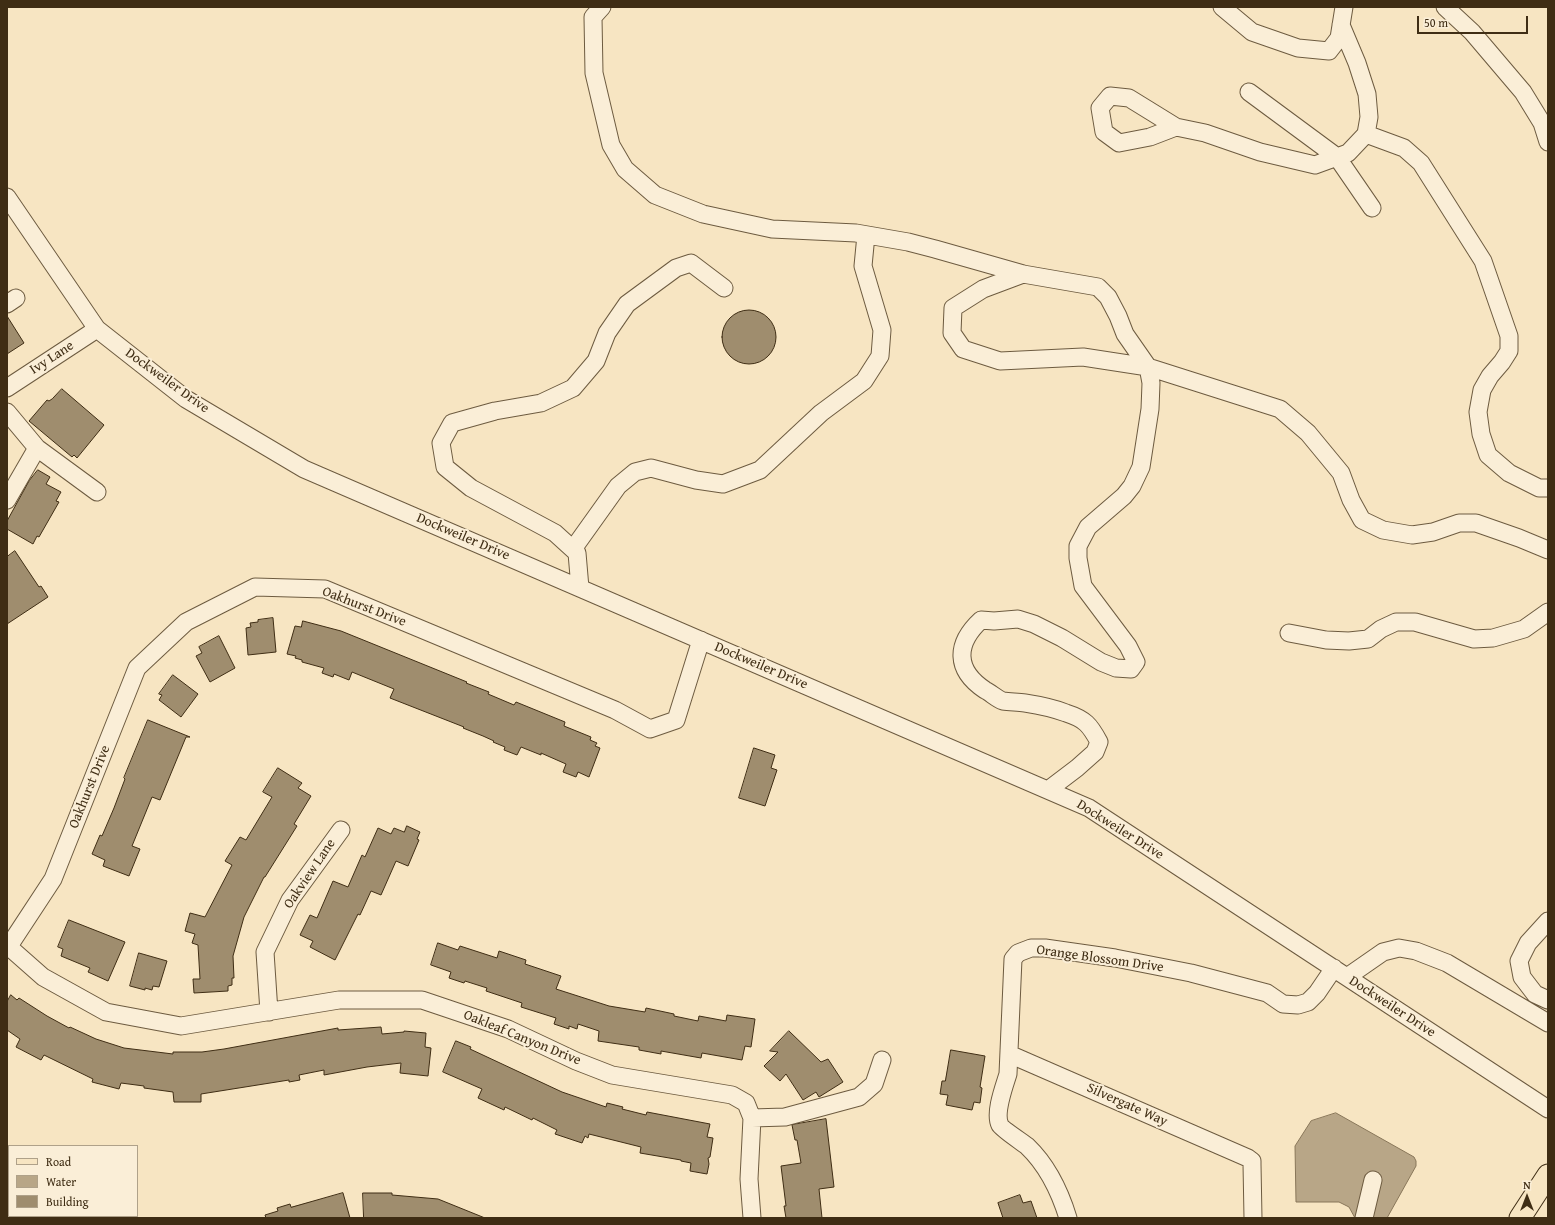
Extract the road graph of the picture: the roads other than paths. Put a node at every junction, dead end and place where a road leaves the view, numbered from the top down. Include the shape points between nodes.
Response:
1 (602, 7) edge
2 (1222, 7) edge
3 (1344, 7) edge
4 (1445, 7) edge
5 (1341, 25) junction
6 (1248, 92) dead end
7 (1176, 127) dead end
8 (1366, 134) junction
9 (1548, 142) edge
10 (1338, 157) junction
11 (7, 198) edge
12 (1372, 208) dead end
13 (866, 235) junction
14 (1023, 274) junction
15 (724, 288) dead end
16 (97, 329) junction
17 (1148, 367) junction
18 (7, 388) edge
19 (7, 412) edge
20 (37, 448) junction
21 (1548, 488) edge
22 (97, 492) dead end
23 (7, 500) edge
24 (573, 549) junction
25 (1548, 550) edge
26 (580, 588) junction
27 (1548, 612) edge
28 (1289, 633) dead end
29 (701, 640) junction
30 (1048, 790) junction
31 (341, 830) dead end
32 (1548, 921) edge
33 (8, 948) edge
34 (1341, 973) junction
35 (1548, 1000) edge
36 (269, 1012) junction
37 (1548, 1023) edge
38 (1009, 1054) junction
39 (882, 1060) dead end
40 (1548, 1109) edge
41 (752, 1118) junction
42 (1548, 1175) edge
43 (1373, 1180) dead end
44 (752, 1218) edge
45 (1068, 1218) edge
46 (1253, 1218) edge
47 (1364, 1218) edge
48 (1520, 1218) edge

1 - 13 street via 593,18 594,73 611,145 625,169 655,195 703,214 772,229
2 - 5 street via 1252,32 1298,48 1329,51 1339,38
3 - 5 street
4 - 9 street via 1472,32 1523,92 1542,123
5 - 8 street via 1367,94 1369,117
6 - 10 street
7 - 10 street via 1315,165
8 - 10 street via 1348,153
8 - 21 street via 1404,148 1421,163 1483,261 1509,336 1509,351 1482,390 1478,412 1481,434 1488,454 1509,473 1539,488
10 - 12 street
11 - 16 street, Dockweiler Drive
13 - 14 street via 935,249
13 - 24 street via 863,266 882,330 880,356 864,381 821,413 760,470 723,484 651,468 635,472 618,486
14 - 17 street via 1098,287 1108,297 1125,334
14 - 17 street via 984,289 953,308 952,333 963,349 1000,361 1083,357
15 - 24 street via 691,263 676,268 627,304 607,333 596,360 573,388 541,403 495,411 452,423 441,443 445,467 471,488 555,533
16 - 18 street, Ivy Lane
16 - 26 street, Dockweiler Drive via 186,398 304,469
17 - 25 street via 1280,409 1308,433 1341,473 1362,520 1383,530 1412,535 1433,532 1459,523 1476,523
17 - 30 street via 1151,383 1150,409 1141,467 1132,486 1088,527 1078,546 1084,586 1134,654 1136,662 1131,669 1116,668 1101,662 1062,638 1018,619 981,620 967,637 961,651 962,664 974,683 1002,701 1026,703 1067,713 1089,724 1099,742 1095,752
19 - 20 street
20 - 22 street
20 - 23 street
24 - 26 street via 577,553
26 - 29 street, Dockweiler Drive
27 - 28 street via 1524,629 1493,638 1474,640 1415,622 1396,622 1368,639 1349,641 1326,640
29 - 30 street, Dockweiler Drive
29 - 33 street, Oakhurst Drive via 676,720 650,729 615,710 325,589 255,587 186,622 137,668 53,879
30 - 34 street, Dockweiler Drive via 1089,808
31 - 36 street, Oakview Lane via 290,900 266,952
32 - 35 street via 1528,943 1519,961 1522,977 1535,994
33 - 36 street, Oakleaf Canyon Drive via 43,977 106,1012 181,1026
34 - 37 street via 1383,952 1399,948 1416,951 1447,963
34 - 38 street, Orange Blossom Drive via 1308,1002 1298,1005 1283,1004 1267,993 1191,973 1115,958 1031,948 1018,953 1013,959
34 - 40 street, Dockweiler Drive
36 - 41 street, Oakleaf Canyon Drive via 339,1000 422,1000 508,1029 576,1062 612,1074 732,1095 746,1103
38 - 45 street, Orange Blossom Drive via 1008,1074 1002,1091 999,1113 1000,1125 1017,1137 1038,1158 1056,1187
38 - 46 street, Silvergate Way via 1252,1161
39 - 41 street via 874,1084 859,1097 785,1117
41 - 44 street via 748,1179
42 - 48 main road
43 - 47 street

